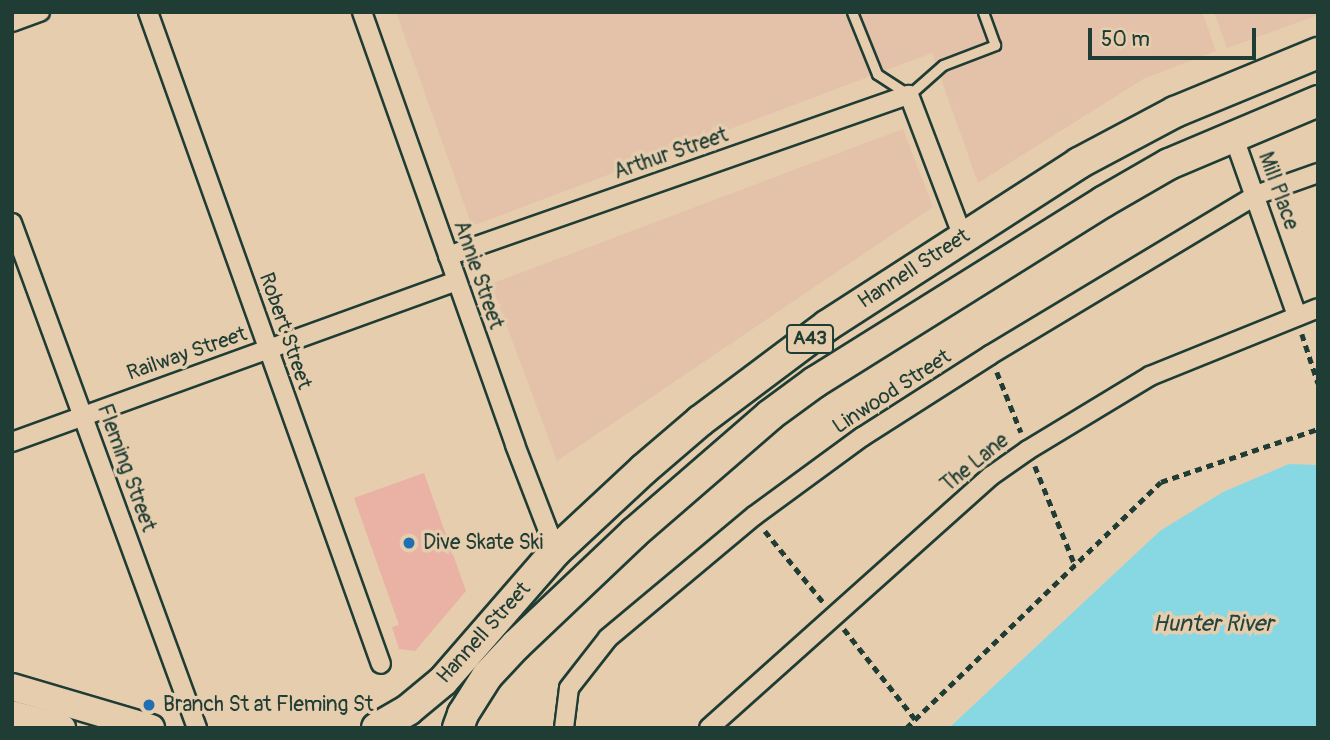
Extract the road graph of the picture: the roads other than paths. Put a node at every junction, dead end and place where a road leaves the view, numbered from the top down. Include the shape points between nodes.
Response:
1 (40, 12) edge
2 (148, 12) edge
3 (362, 12) edge
4 (852, 12) edge
5 (983, 12) edge
6 (12, 22) edge
7 (1318, 53) edge
8 (909, 95) junction
9 (1318, 101) edge
10 (1233, 135) junction
11 (1318, 173) edge
12 (1256, 195) junction
13 (12, 223) edge
14 (963, 237) junction
15 (448, 257) junction
16 (456, 281) junction
17 (1318, 308) edge
18 (1297, 316) junction
19 (267, 350) junction
20 (82, 415) junction
21 (12, 442) edge
22 (556, 551) junction
23 (381, 664) dead end
24 (12, 687) edge
25 (12, 714) edge
26 (62, 728) edge
27 (150, 728) edge
28 (197, 728) edge
29 (377, 728) edge
30 (458, 728) edge
31 (565, 728) edge
32 (709, 728) edge

1 - 6 street
2 - 19 street, Robert Street
3 - 15 street, Annie Street
4 - 8 lane via 877,74
5 - 8 lane via 995,45 943,65
7 - 14 highway, Hannell Street / A43 via 1175,112 1079,163
8 - 14 street
8 - 15 street, Arthur Street
9 - 10 highway, Hannell Street / A43
10 - 12 street, Mill Place
10 - 30 highway, Hannell Street / A43 via 1169,164 1103,202 770,415 634,533 516,645 488,676
11 - 12 street, Linwood Street
12 - 18 street, Mill Place
12 - 31 street, Linwood Street via 873,429 754,516 608,638 569,688
13 - 20 street, Fleming Street
14 - 22 highway, Hannell Street / A43 via 828,325 700,421
15 - 16 street, Annie Street
16 - 19 street, Railway Street
16 - 22 street, Annie Street
17 - 18 street, The Lane
18 - 32 street, The Lane via 1150,376 991,476
19 - 20 street, Railway Street
19 - 23 street, Robert Street
20 - 21 street, Railway Street
20 - 28 street, Fleming Street
22 - 29 highway, Hannell Street / A43 via 443,681
24 - 27 main road
25 - 26 main road

